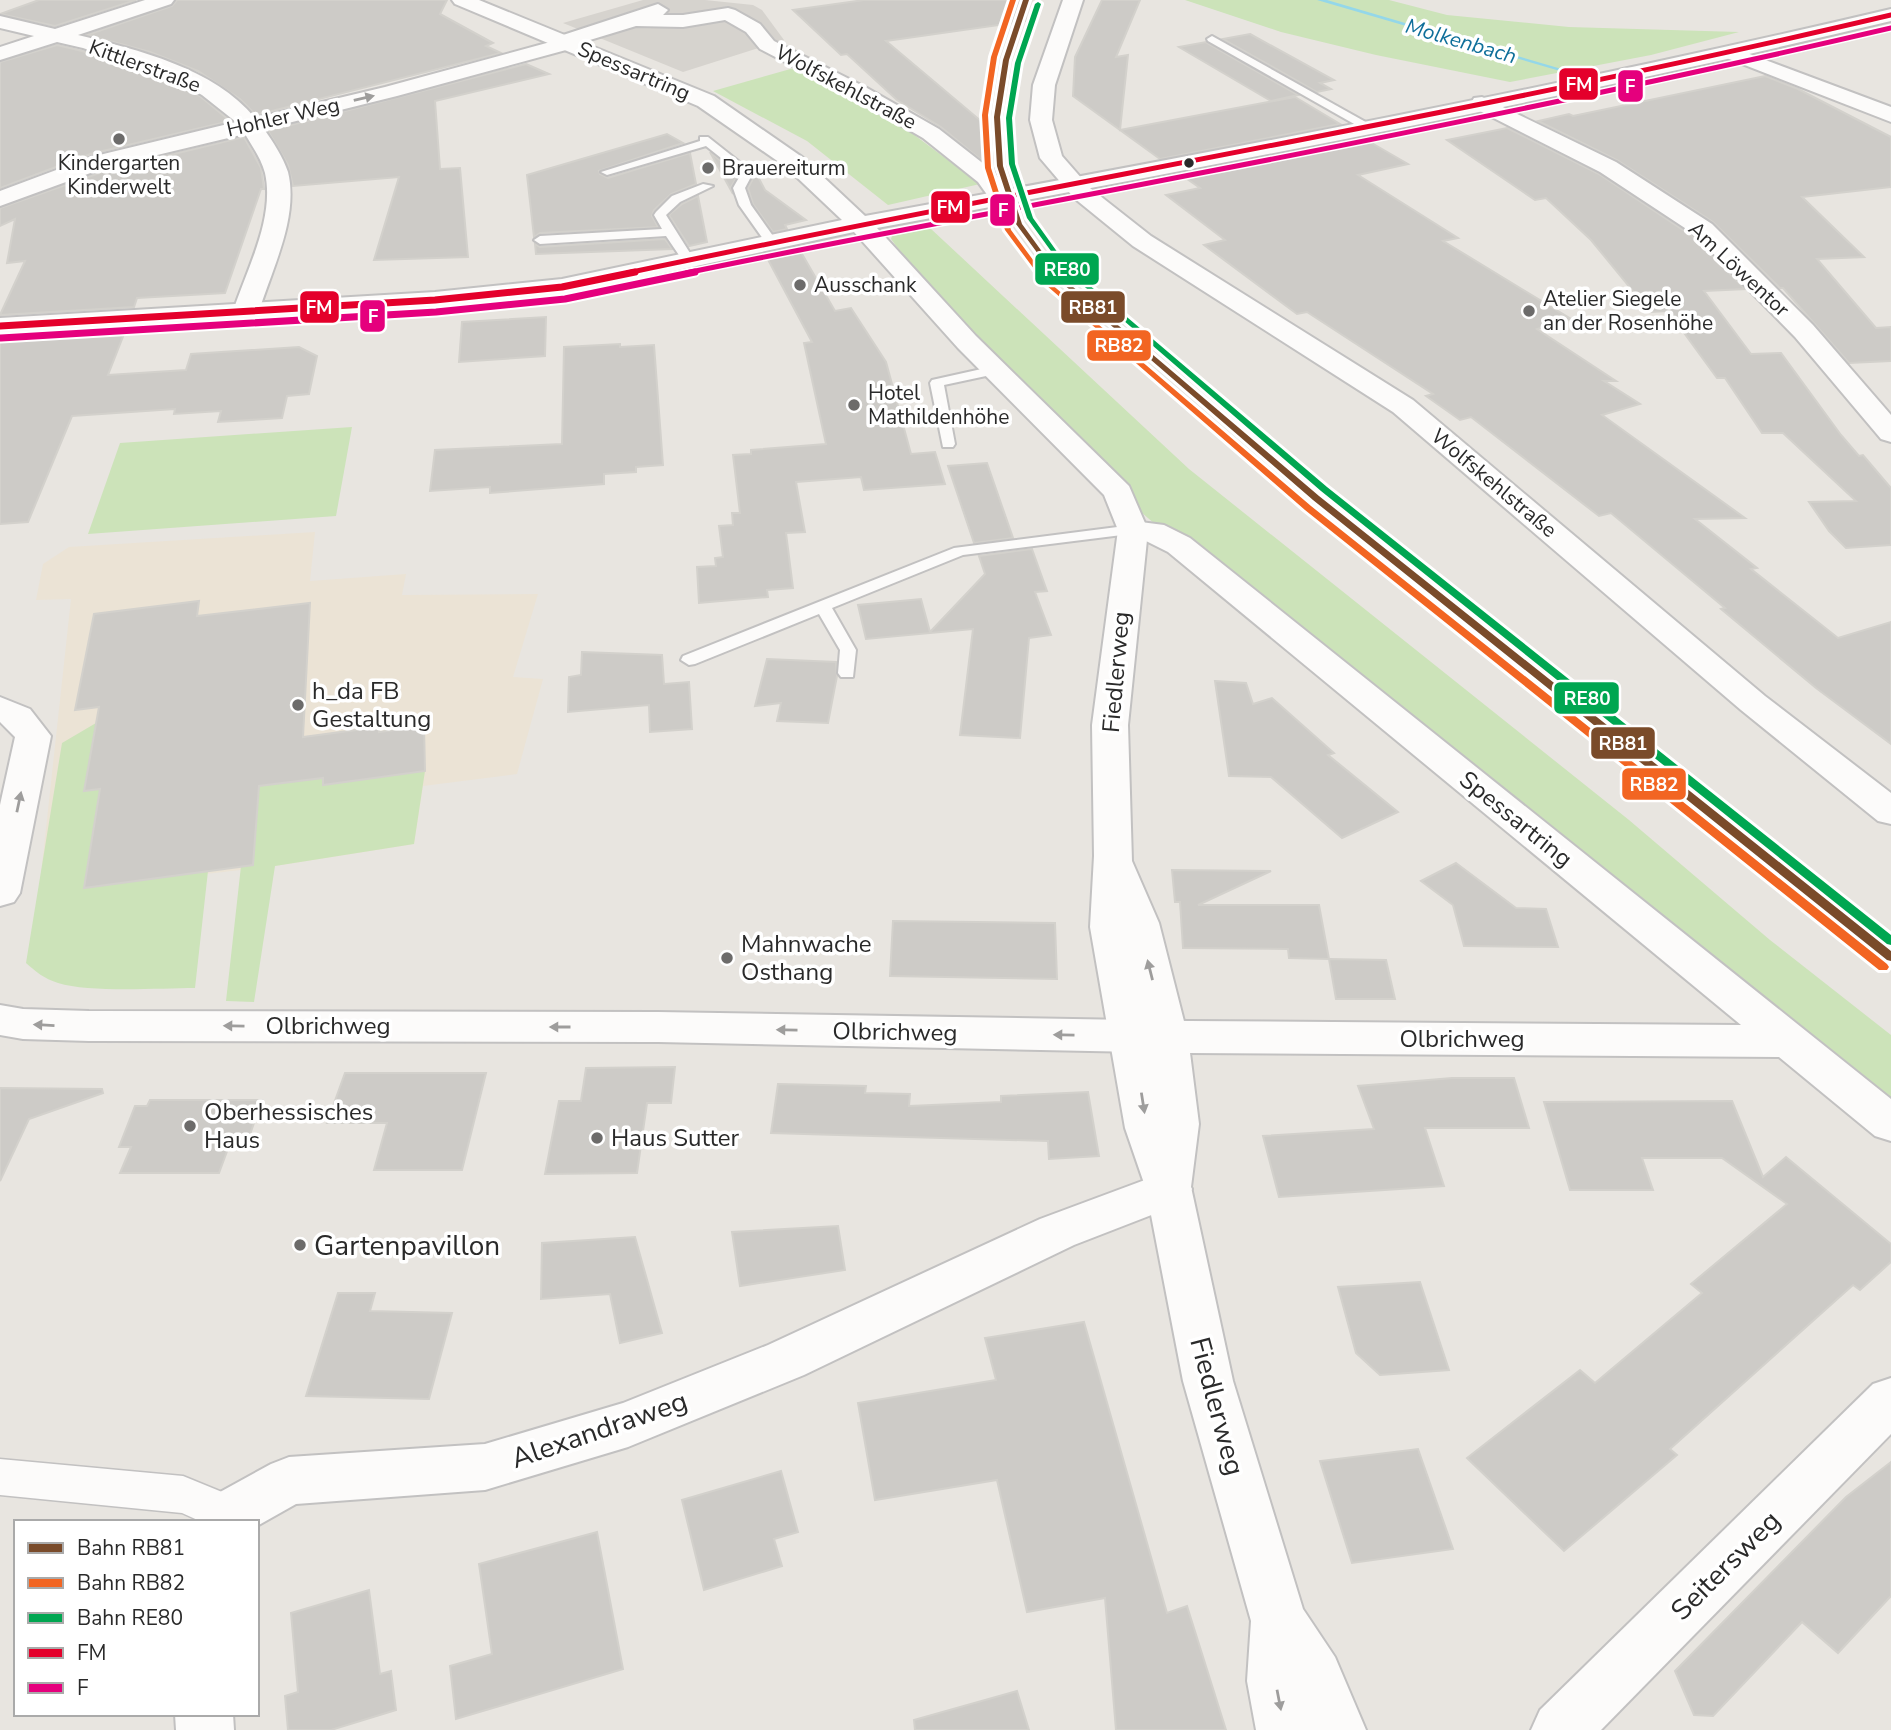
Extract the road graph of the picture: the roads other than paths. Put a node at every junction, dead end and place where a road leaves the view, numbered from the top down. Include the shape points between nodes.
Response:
1 (164, 0) edge
2 (462, 0) edge
3 (680, 0) edge
4 (1073, 0) edge
5 (1891, 15) edge
6 (635, 20) junction
7 (0, 22) edge
8 (55, 36) junction
9 (1212, 39) dead end
10 (567, 42) junction
11 (1731, 53) junction
12 (0, 54) edge
13 (1482, 103) junction
14 (1891, 116) edge
15 (250, 124) junction
16 (1367, 127) junction
17 (607, 172) dead end
18 (706, 186) dead end
19 (1062, 187) junction
20 (1001, 198) junction
21 (0, 199) edge
22 (860, 224) junction
23 (669, 232) junction
24 (540, 240) dead end
25 (772, 243) junction
26 (689, 261) junction
27 (246, 310) junction
28 (0, 326) edge
29 (995, 370) junction
30 (1891, 433) edge
31 (947, 444) dead end
32 (1118, 492) joint
33 (1133, 530) junction
34 (823, 606) junction
35 (688, 660) dead end
36 (847, 673) dead end
37 (0, 708) edge
38 (1891, 812) edge
39 (0, 893) edge
40 (0, 1020) edge
41 (1149, 1036) junction
42 (1790, 1041) junction
43 (1891, 1124) edge
44 (1169, 1189) junction
45 (1891, 1400) edge
46 (0, 1477) edge
47 (228, 1518) edge
48 (1279, 1621) junction
49 (1285, 1730) edge
50 (1337, 1730) edge
51 (1560, 1730) edge

1 - 8 street
2 - 10 street, Spessartring
3 - 6 street
4 - 19 street, Wolfskehlstraße via 1044,85 1041,120
5 - 11 street
6 - 10 street, Hohler Weg
6 - 20 street, Wolfskehlstraße via 728,14 752,28 767,45 917,123 987,177
7 - 8 street, Kittlerstraße
8 - 12 street
8 - 15 street, Kittlerstraße via 109,50 204,86
9 - 16 lane
15 -> 10 street, Hohler Weg via 390,92
10 - 22 street, Spessartring via 706,101 794,162
11 - 13 street
11 - 14 street
13 - 16 street
13 - 30 street, Am Löwentor via 1608,167 1703,229 1804,331
15 - 21 street, Hohler Weg via 99,162
15 - 27 street, Kittlerstraße via 276,165 279,189 272,229
16 - 19 street
17 - 25 lane via 706,141 747,173 739,188 745,205
18 - 23 lane via 676,199 660,215
19 - 20 street
19 - 38 street, Wolfskehlstraße via 1403,406 1753,702
20 - 22 street
22 - 25 street
22 - 29 street, Spessartring
23 - 24 lane
23 - 26 lane
25 - 26 street
26 - 27 street via 530,292
27 - 28 street
29 - 31 lane via 937,383
29 - 32 street, Spessartring
32 - 33 street, Fiedlerweg
33 - 34 lane via 960,551
33 - 41 street, Fiedlerweg via 1110,725 1110,926
33 - 42 street, Spessartring via 1153,532 1179,545
34 - 35 lane
34 - 36 lane via 848,650
39 -> 37 street via 33,736 18,717
41 -> 40 street, Olbrichweg via 645,1027 89,1026
41 - 42 street, Olbrichweg
41 - 44 street, Fiedlerweg via 1147,1128
42 - 43 street, Spessartring
44 - 47 street, Alexandraweg via 1058,1232 786,1360 628,1424 485,1467 289,1481
44 - 48 street, Fiedlerweg via 1208,1381
45 - 51 street, Seitersweg
46 - 47 street, Alexandraweg via 183,1495
48 -> 49 street, Fiedlerweg via 1275,1681
48 - 50 street, Fiedlerweg via 1315,1678

